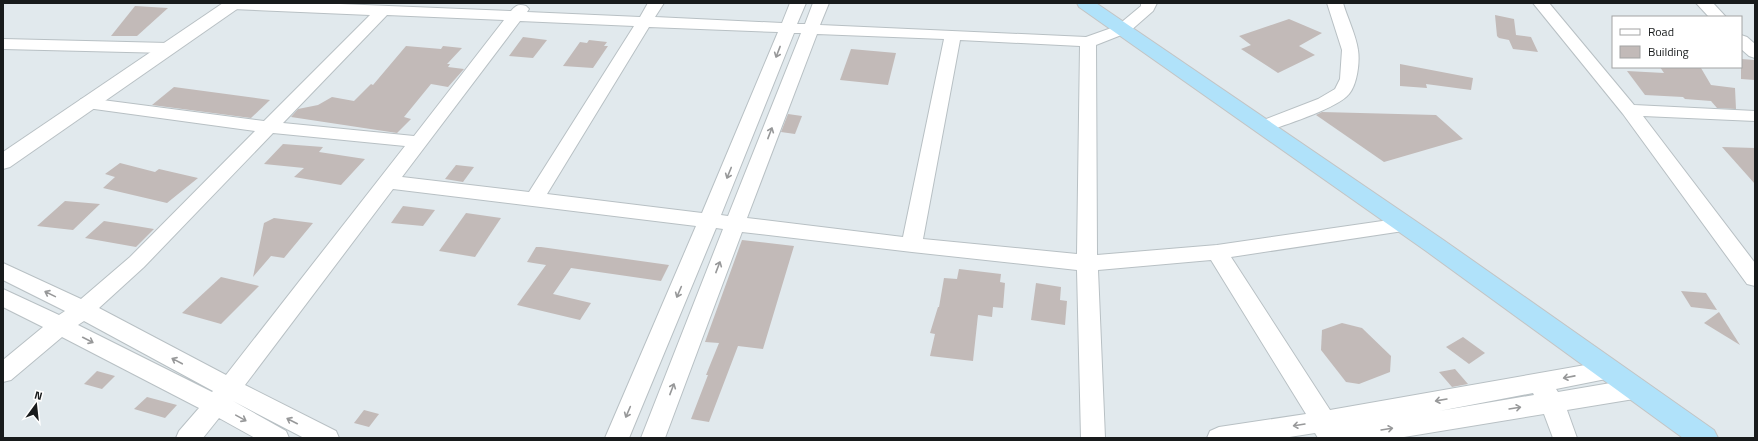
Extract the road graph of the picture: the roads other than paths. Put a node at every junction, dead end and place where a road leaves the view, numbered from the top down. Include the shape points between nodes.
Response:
1 (656, 3) edge
2 (798, 3) edge
3 (821, 3) edge
4 (1085, 3) edge
5 (1149, 3) edge
6 (1335, 3) edge
7 (1541, 3) edge
8 (1704, 3) edge
9 (233, 4) edge
10 (383, 10) junction
11 (521, 10) edge
12 (1717, 16) edge
13 (644, 22) junction
14 (787, 28) junction
15 (811, 29) junction
16 (1123, 29) junction
17 (953, 35) junction
18 (1742, 41) edge
19 (1088, 42) junction
20 (3, 44) edge
21 (168, 48) junction
22 (1755, 53) edge
23 (87, 103) junction
24 (1629, 110) junction
25 (1755, 116) edge
26 (269, 127) junction
27 (1262, 127) junction
28 (419, 142) junction
29 (3, 162) edge
30 (388, 182) junction
31 (534, 200) junction
32 (709, 220) junction
33 (735, 223) junction
34 (1403, 225) junction
35 (912, 245) junction
36 (1217, 252) junction
37 (1748, 260) edge
38 (1087, 263) junction
39 (3, 271) edge
40 (1755, 278) edge
41 (3, 297) edge
42 (83, 310) junction
43 (60, 326) junction
44 (1608, 370) junction
45 (3, 373) edge
46 (1536, 383) junction
47 (1634, 389) junction
48 (222, 396) junction
49 (1552, 402) junction
50 (1329, 432) edge
51 (188, 438) edge
52 (277, 438) edge
53 (327, 438) edge
54 (617, 438) edge
55 (652, 438) edge
56 (1093, 438) edge
57 (1218, 438) edge
58 (1565, 438) edge
59 (1704, 438) edge

1 - 13 street
2 - 14 street
3 - 15 street
4 - 16 highway
5 - 16 street via 1148,8
6 - 27 street via 1350,50 1348,79 1342,92 1324,103
7 - 24 street
8 - 12 street
9 - 10 street
9 - 21 main road
10 - 11 street
10 - 26 street
11 - 13 street
11 - 28 street
13 - 14 street
13 - 31 street
14 - 15 street
14 -> 32 street
15 - 17 street
33 -> 15 street
16 - 19 street
16 - 27 highway
17 - 19 street
17 - 35 street
18 - 22 street
19 - 38 street
20 - 21 street
21 - 23 main road
23 - 26 street
23 - 29 main road
24 - 25 street
24 - 37 street
26 - 28 street
26 - 42 street via 137,262
27 - 34 highway
28 - 30 street
30 - 31 street
30 - 48 street
31 - 32 street
32 - 33 street
32 -> 54 street
33 - 35 street
55 -> 33 street
34 - 36 street
34 - 44 highway
35 - 38 street
36 - 38 street
36 - 50 street
37 - 40 street
38 - 56 street
42 -> 39 street
41 - 43 street
42 - 43 street
48 -> 42 street
43 - 45 street
43 -> 48 street
44 -> 46 street
44 - 47 highway
46 - 49 street
46 -> 50 street
47 - 49 street
47 - 59 highway
48 - 51 street
48 -> 52 street
53 -> 48 street
50 -> 49 street
49 - 58 street
50 -> 57 street

